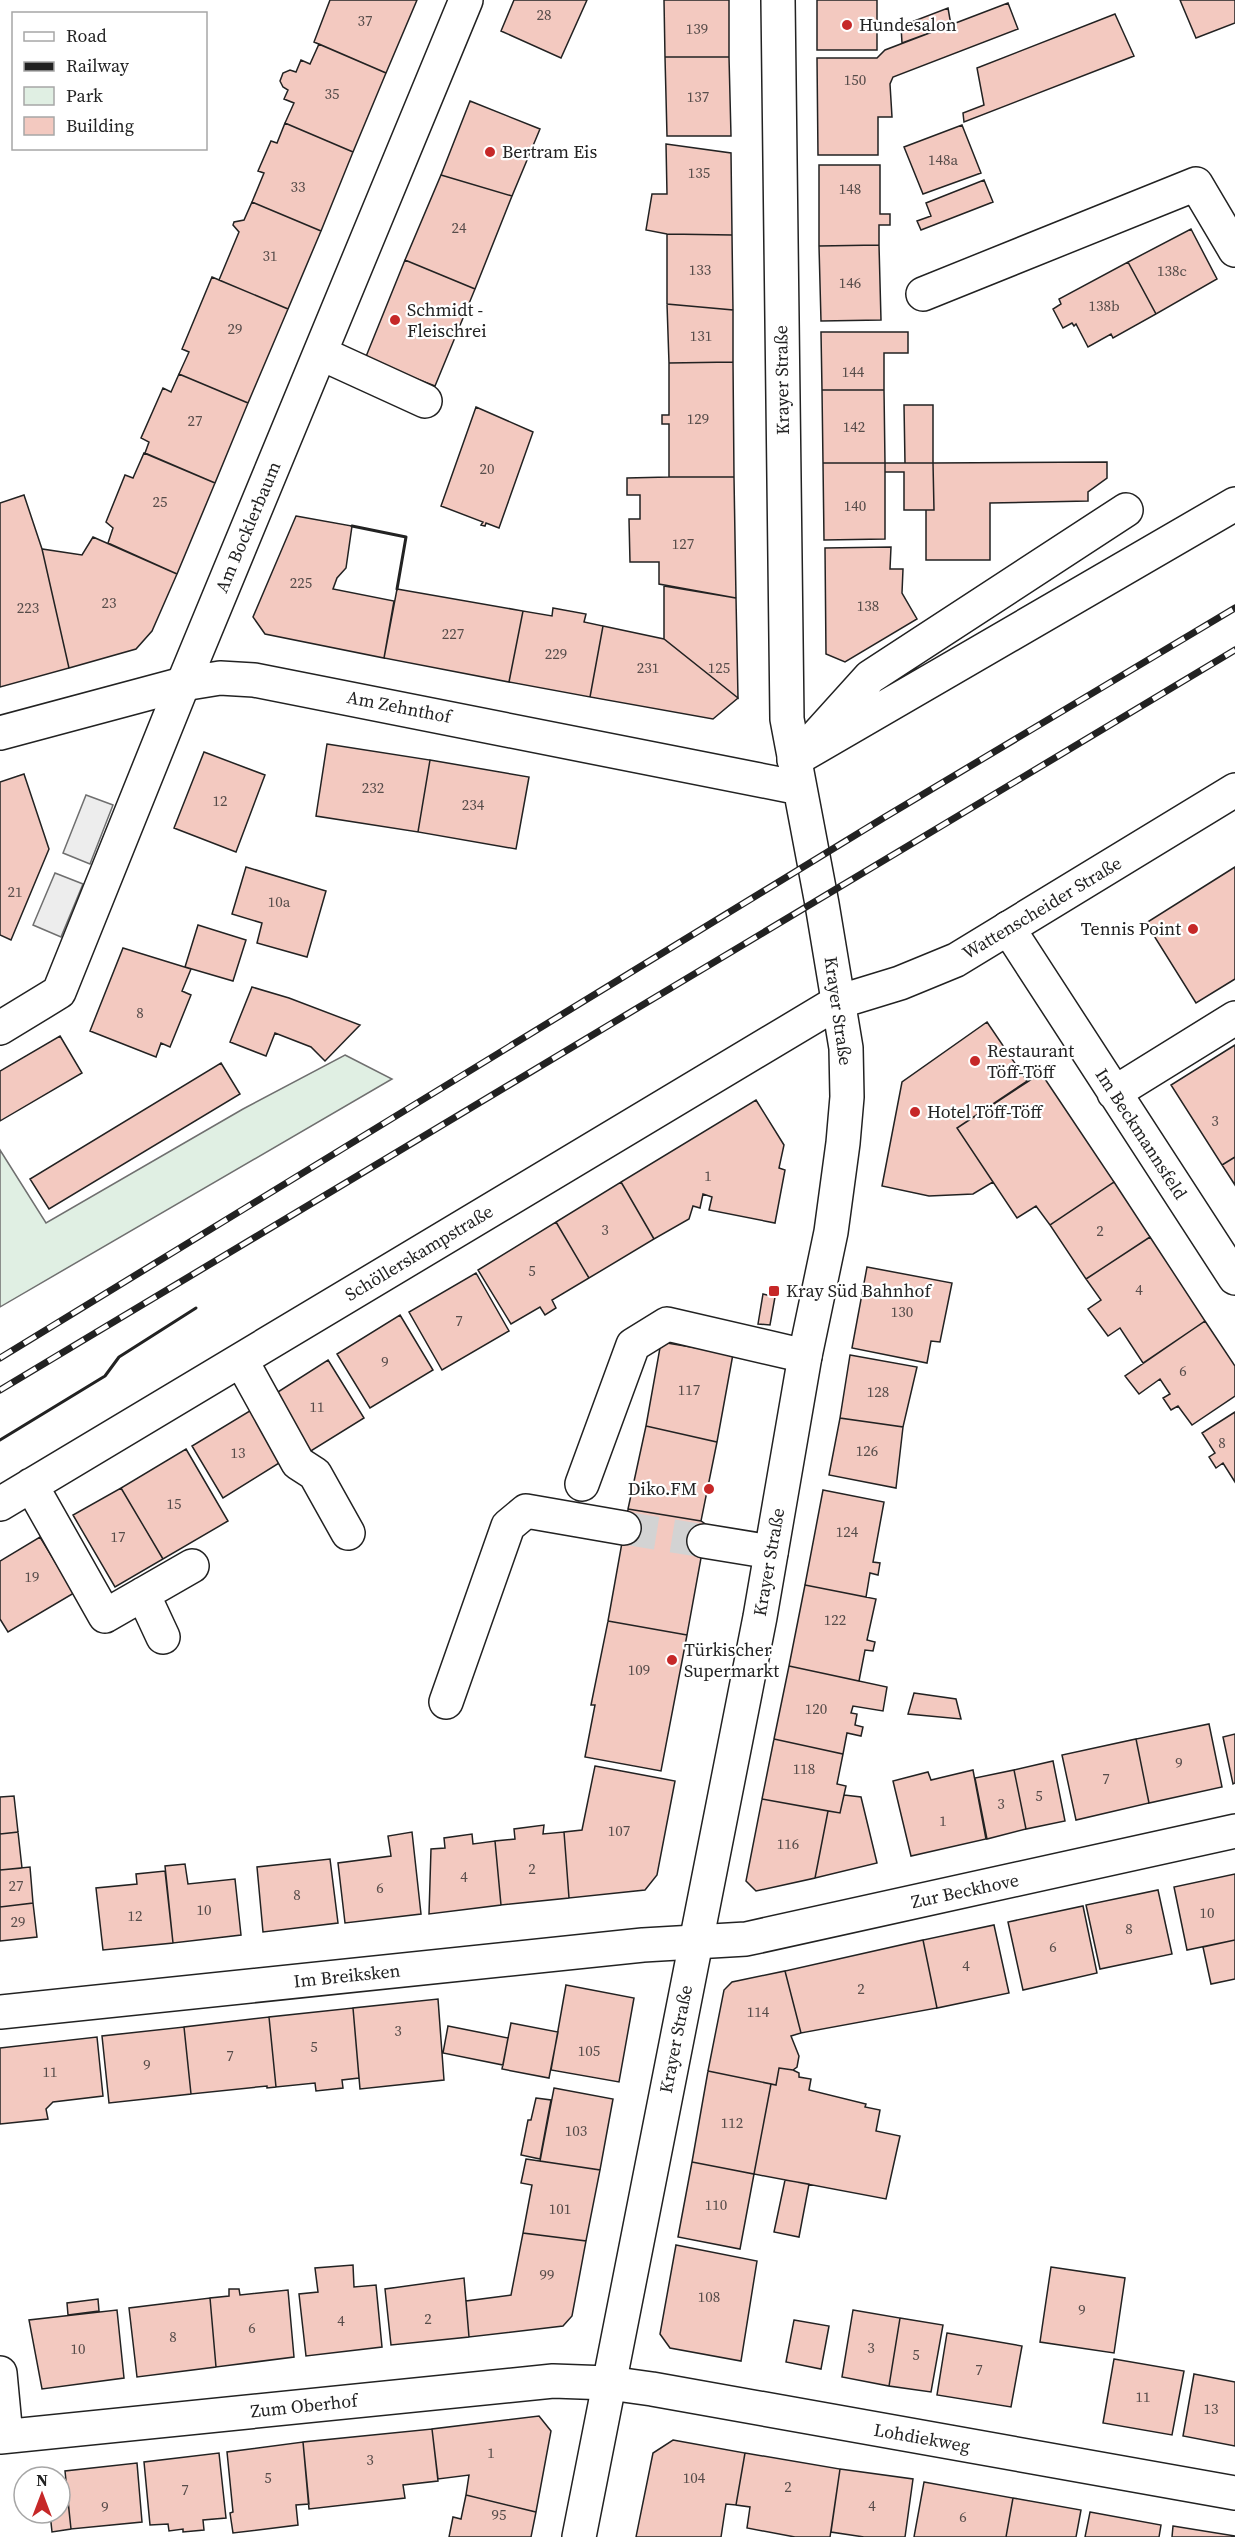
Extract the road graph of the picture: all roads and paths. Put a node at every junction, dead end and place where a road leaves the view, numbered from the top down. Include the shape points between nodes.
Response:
1 (466, 0) edge
2 (778, 0) edge
3 (1235, 250) edge
4 (922, 294) dead end
5 (320, 353) junction
6 (425, 401) dead end
7 (1235, 504) edge
8 (1126, 510) dead end
9 (183, 684) junction
10 (0, 732) edge
11 (797, 774) junction
12 (1235, 790) edge
13 (1008, 928) junction
14 (838, 1002) junction
15 (1235, 1018) edge
16 (0, 1028) edge
17 (1114, 1093) junction
18 (1235, 1278) edge
19 (805, 1356) junction
20 (241, 1360) junction
21 (582, 1484) dead end
22 (31, 1485) junction
23 (0, 1504) edge
24 (624, 1528) tunnel mouth
25 (348, 1533) dead end
26 (704, 1541) tunnel mouth
27 (771, 1552) junction
28 (192, 1566) dead end
29 (143, 1594) junction
30 (163, 1637) dead end
31 (446, 1702) dead end
32 (1235, 1832) edge
33 (694, 1944) junction
34 (0, 2012) edge
35 (0, 2373) edge
36 (609, 2383) junction
37 (3, 2436) edge
38 (1235, 2493) edge
39 (579, 2537) edge

1 - 5 street, Am Bocklerbaum
2 - 11 street, Krayer Straße via 787,708
3 - 4 street via 1196,184
5 - 6 street
5 - 9 street, Am Bocklerbaum
7 - 11 street
8 - 11 street via 870,676
9 - 10 street, Am Zehnthof
9 - 11 street, Am Zehnthof via 220,678 254,680
9 - 16 street, Am Bocklerbaum via 59,992
11 - 14 street, Krayer Straße
12 - 13 street, Wattenscheider Straße
13 - 14 street, Wattenscheider Straße via 956,960
13 - 17 street, Im Beckmannsfeld
14 - 19 street, Krayer Straße via 846,1048 843,1143 831,1232
14 - 20 street, Schöllerskampstraße
15 - 17 street
17 - 18 street, Im Beckmannsfeld
19 - 21 street via 667,1324 633,1346
19 - 27 street, Krayer Straße
20 - 22 street, Schöllerskampstraße
20 - 25 street via 298,1463 315,1474
22 - 23 street, Schöllerskampstraße
22 - 29 street via 105,1616
24 - 31 street via 526,1511 508,1526
26 - 27 street
27 - 33 street, Krayer Straße
28 - 29 street
29 - 30 street
32 - 33 street, Zur Beckhove via 746,1939
33 - 34 street, Im Breiksken via 643,1945
33 - 36 street, Krayer Straße
35 - 37 street
36 - 37 street, Zum Oberhof via 553,2381
36 - 38 street, Lohdiekweg
36 - 39 street, Krayer Straße

